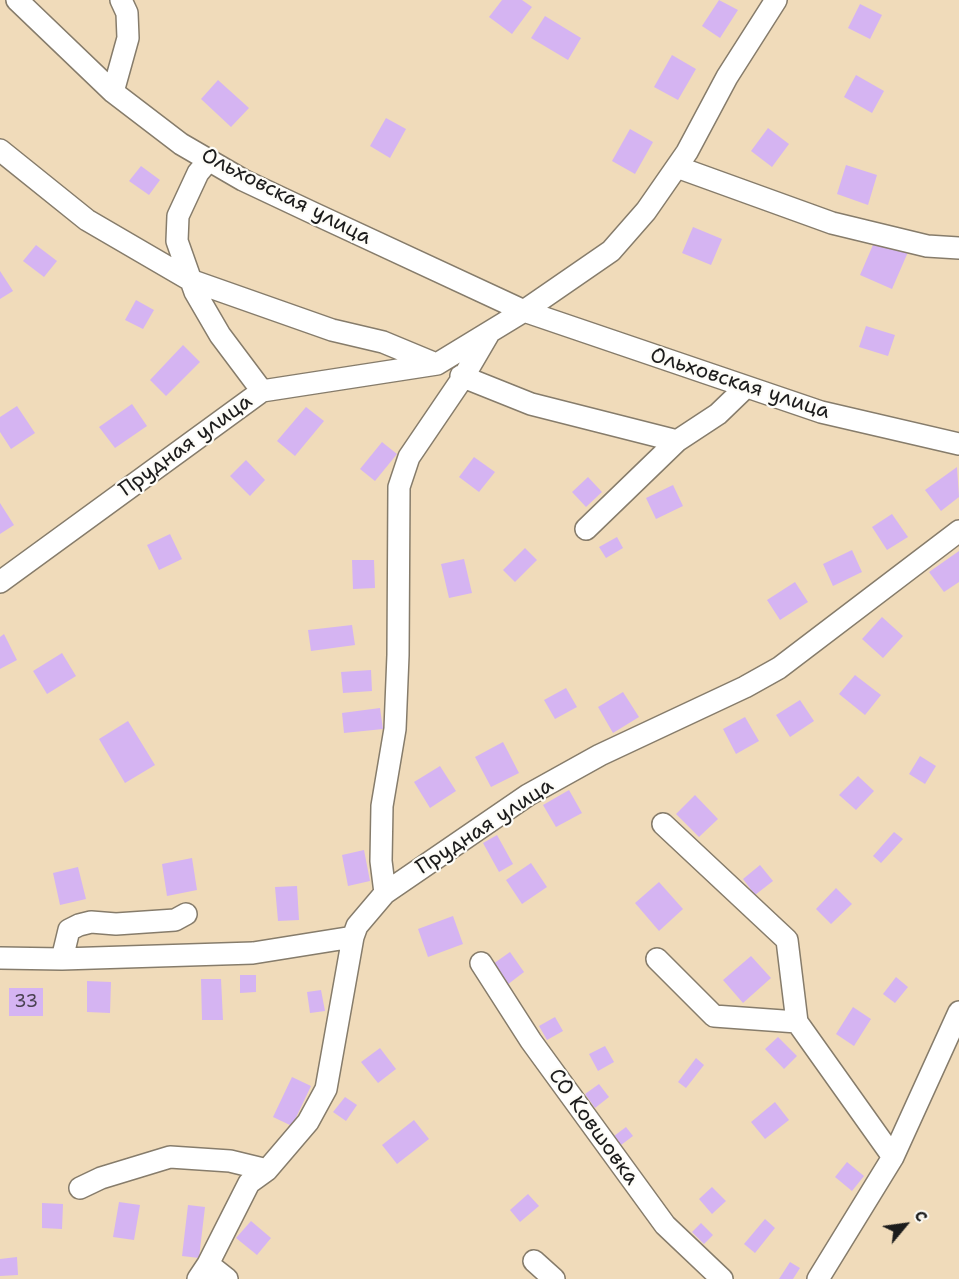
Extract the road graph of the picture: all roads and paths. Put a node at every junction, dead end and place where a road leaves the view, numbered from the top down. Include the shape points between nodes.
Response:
1 (17, 0) edge
2 (121, 0) edge
3 (776, 0) edge
4 (112, 92) junction
5 (0, 150) edge
6 (208, 160) junction
7 (677, 168) junction
8 (959, 248) edge
9 (190, 280) junction
10 (524, 311) junction
11 (488, 334) junction
12 (437, 364) junction
13 (463, 376) junction
14 (746, 387) junction
15 (262, 391) junction
16 (677, 441) junction
17 (959, 444) edge
18 (586, 529) dead end
19 (959, 531) edge
20 (0, 582) edge
21 (663, 824) dead end
22 (385, 893) junction
23 (186, 914) dead end
24 (353, 937) junction
25 (0, 958) edge
26 (62, 959) junction
27 (657, 959) dead end
28 (481, 963) dead end
29 (959, 1012) edge
30 (797, 1022) junction
31 (959, 1052) edge
32 (931, 1072) junction
33 (893, 1157) junction
34 (267, 1170) junction
35 (80, 1188) dead end
36 (534, 1262) dead end
37 (203, 1271) edge
38 (227, 1279) edge
39 (554, 1279) edge
40 (722, 1279) edge
41 (818, 1279) edge

1 - 4 street, Ольховская улица
2 - 4 street via 127,13 128,38
3 - 7 street via 727,77
4 - 6 street, Ольховская улица
5 - 9 street via 87,220
6 - 9 street via 178,216 177,241
6 - 10 street, Ольховская улица via 273,195
7 - 8 street via 832,223 927,246
7 - 10 street via 611,251
9 - 12 street via 332,330 383,342
9 - 15 street via 220,335
10 - 11 street, Прудная улица
10 - 14 street, Ольховская улица
11 - 12 street, Прудная улица
11 - 13 street
12 - 13 street
12 - 15 street, Прудная улица
13 - 16 street via 531,404
13 - 22 street via 409,457 399,487 395,729 382,806
14 - 16 street via 718,414
14 - 17 street, Ольховская улица via 821,412
15 - 20 street, Прудная улица
16 - 18 street
19 - 22 street, Прудная улица via 779,668 600,755 528,795
21 - 30 street via 787,940
22 - 24 street, Прудная улица via 357,926
23 - 26 street via 175,920 79,925 69,930
24 - 26 street via 253,953
24 - 34 street, Прудная улица via 326,1089 308,1122
25 - 26 street
27 - 30 street via 714,1017
28 - 40 street, СО Ковшовка via 531,1041 659,1217
29 - 32 street
30 - 33 street
31 - 32 street
32 - 33 street
33 - 41 street
34 - 35 street via 230,1161 170,1157
34 - 37 street, Прудная улица via 249,1183
36 - 39 street
37 - 38 street

